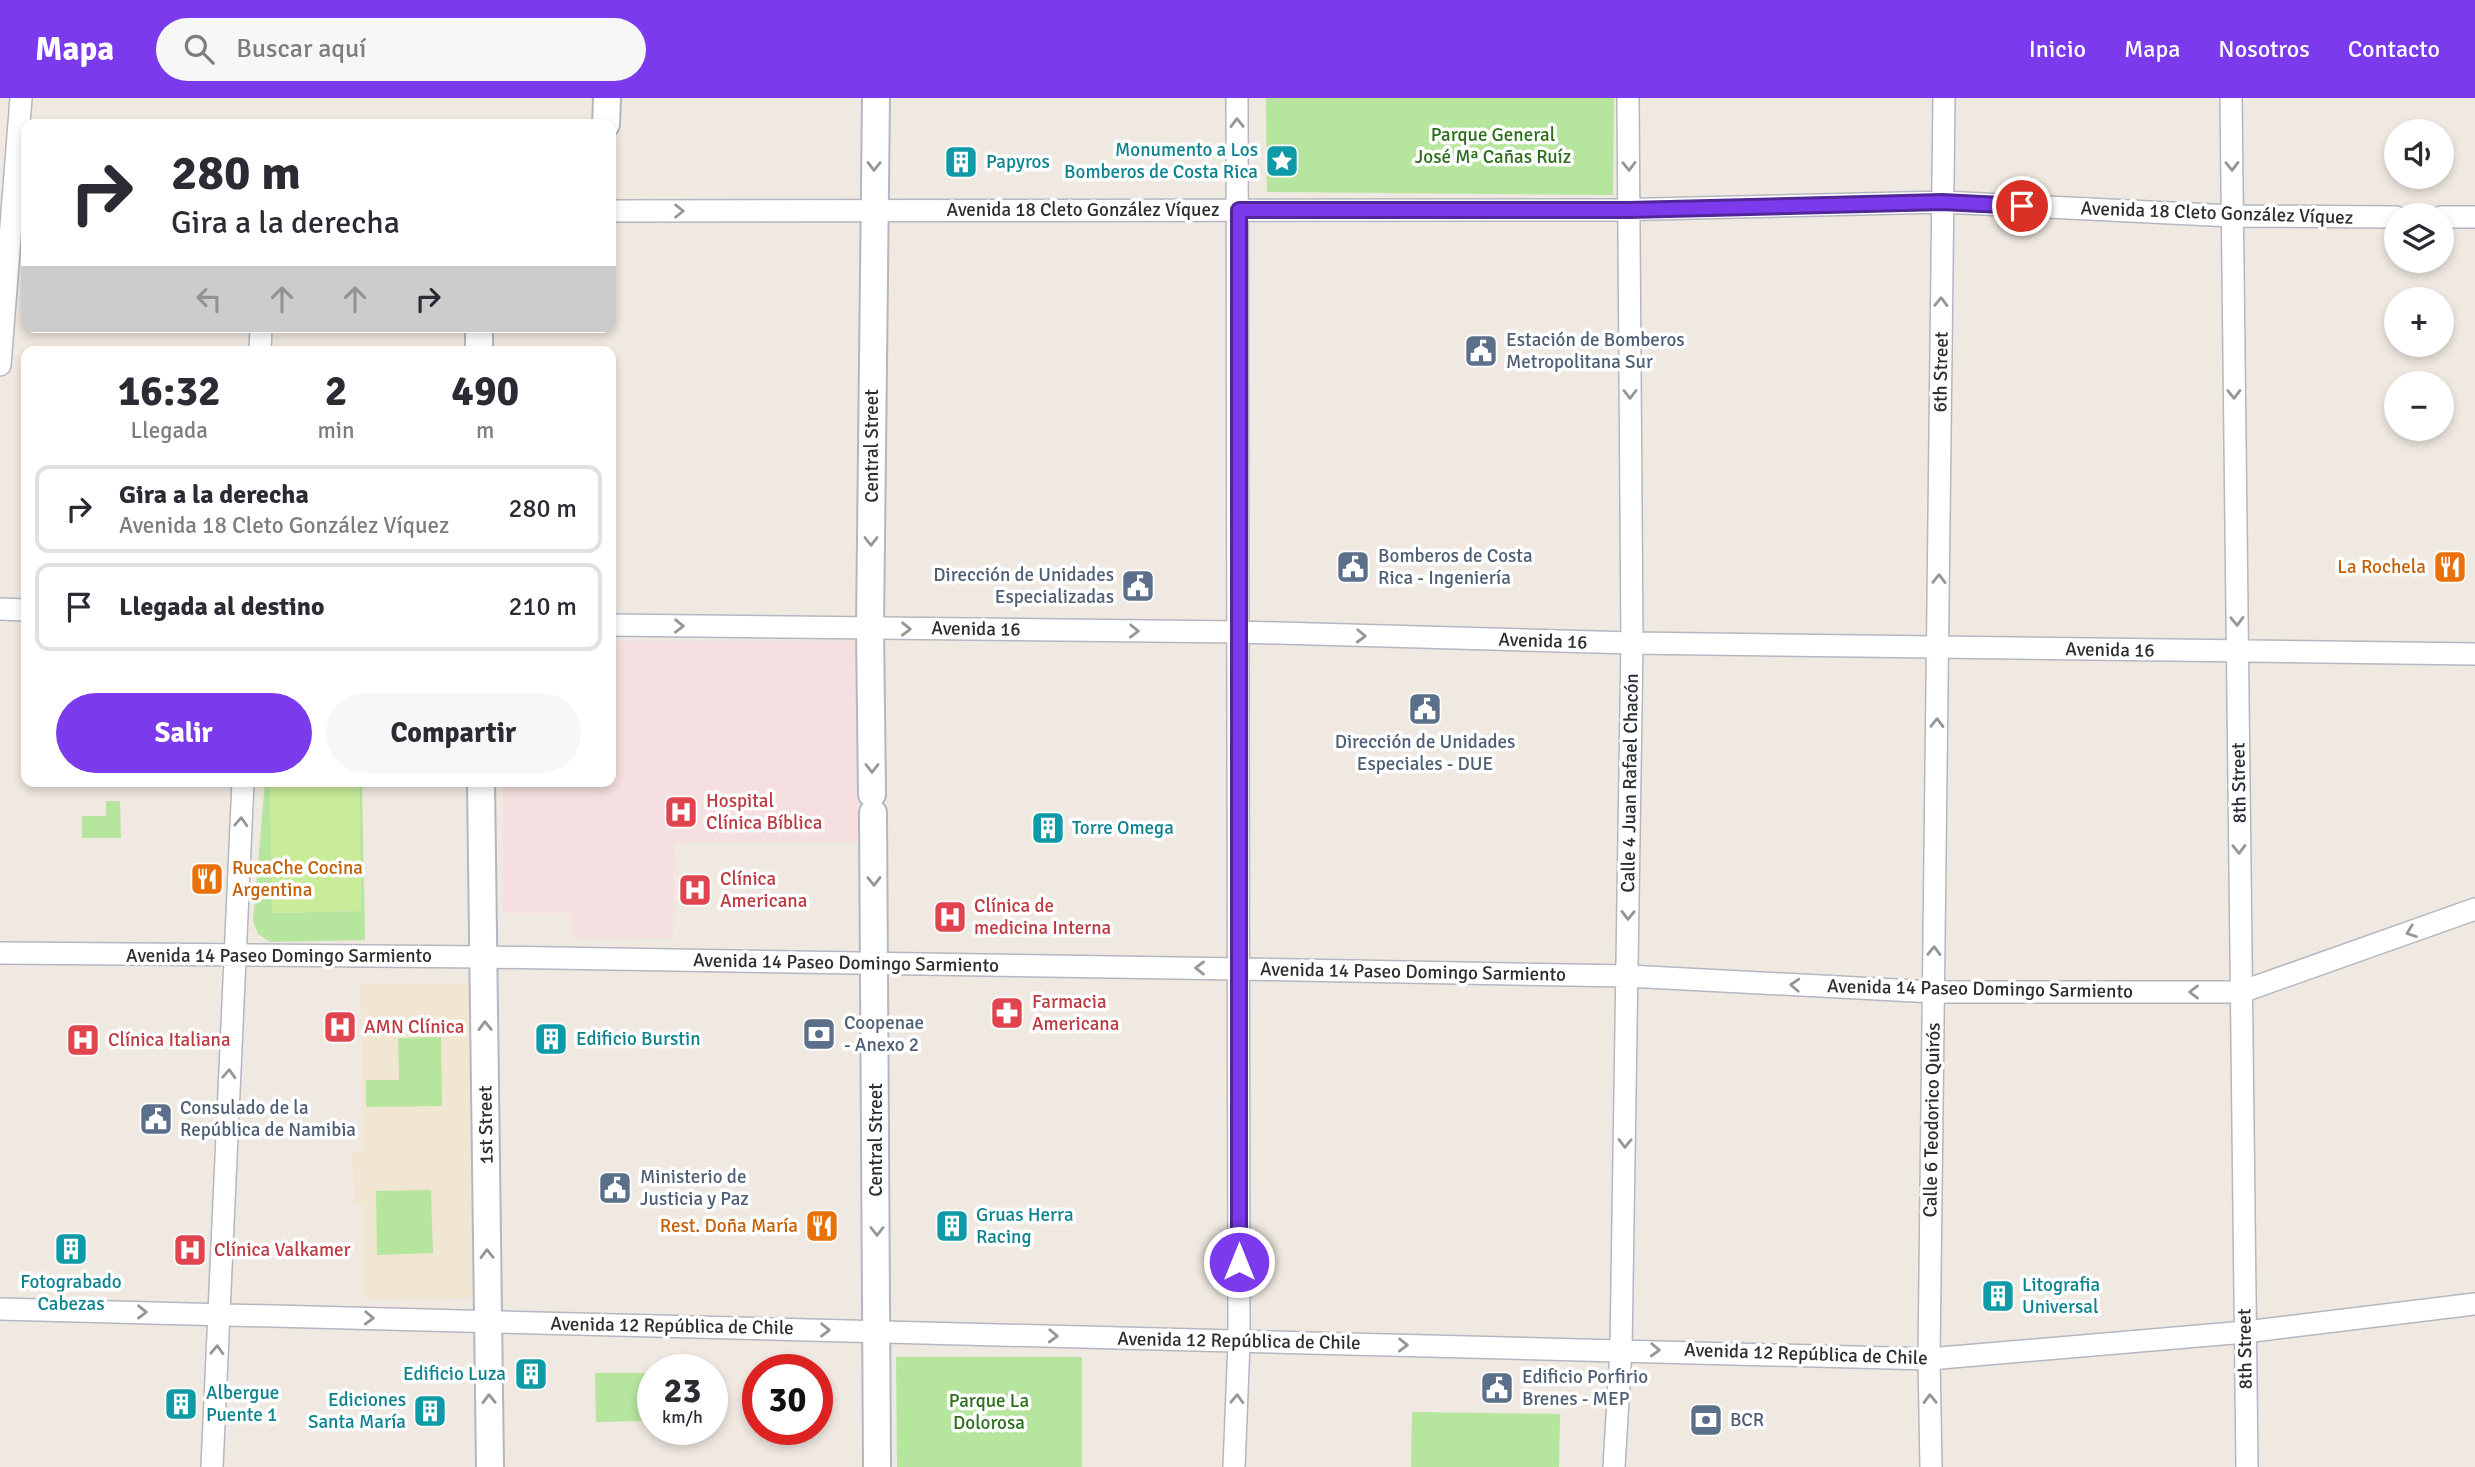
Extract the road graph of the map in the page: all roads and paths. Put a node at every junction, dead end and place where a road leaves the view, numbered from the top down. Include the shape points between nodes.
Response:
1 (21, 98) edge
2 (607, 98) edge
3 (876, 98) edge
4 (1237, 98) edge
5 (1628, 98) edge
6 (1944, 98) edge
7 (2231, 98) edge
8 (606, 119) edge
9 (1942, 202) junction
10 (12, 204) edge
11 (1239, 210) junction
12 (1629, 210) junction
13 (616, 211) edge
14 (874, 211) junction
15 (2232, 216) junction
16 (2384, 217) edge
17 (2454, 217) edge
18 (2475, 217) edge
19 (0, 365) edge
20 (0, 609) edge
21 (21, 610) edge
22 (616, 625) edge
23 (870, 628) junction
24 (1239, 632) junction
25 (1632, 643) junction
26 (1938, 647) junction
27 (2237, 652) junction
28 (2475, 654) edge
29 (243, 787) edge
30 (481, 787) edge
31 (2475, 909) edge
32 (0, 953) edge
33 (235, 956) junction
34 (485, 957) junction
35 (875, 963) junction
36 (1239, 969) junction
37 (1628, 976) junction
38 (1934, 992) junction
39 (2241, 992) junction
40 (2475, 1304) edge
41 (0, 1309) edge
42 (218, 1314) junction
43 (488, 1322) junction
44 (878, 1331) junction
45 (2245, 1332) junction
46 (1239, 1342) junction
47 (1621, 1349) junction
48 (1929, 1359) junction
49 (212, 1467) edge
50 (490, 1467) edge
51 (877, 1467) edge
52 (1234, 1467) edge
53 (1614, 1467) edge
54 (1931, 1467) edge
55 (2246, 1467) edge

1 - 10 street
2 - 8 street
3 -> 14 street, Central Street
11 -> 4 street
5 -> 12 street, Calle 4 Juan Rafael Chacón
6 - 9 street, 6th Street
7 -> 15 street, 8th Street
9 - 12 street, Avenida 18 Cleto González Víquez
9 - 15 street, Avenida 18 Cleto González Víquez
26 -> 9 street, 6th Street
10 - 19 street
11 - 12 street, Avenida 18 Cleto González Víquez
11 - 14 street, Avenida 18 Cleto González Víquez
11 - 24 street
12 -> 25 street, Calle 4 Juan Rafael Chacón
13 -> 14 street, Avenida 18 Cleto González Víquez
14 -> 23 street, Central Street
15 - 16 street, Avenida 18 Cleto González Víquez
15 -> 27 street, 8th Street
17 - 18 street
20 - 21 street
22 -> 23 street, Avenida 16
23 -> 24 street, Avenida 16
23 -> 35 street, Central Street
24 -> 25 street, Avenida 16
24 - 36 street
25 - 26 street, Avenida 16
25 -> 37 street, Calle 4 Juan Rafael Chacón
26 - 27 street, Avenida 16
38 -> 26 street, Calle 6 Teodorico Quirós
27 - 28 street, Avenida 16
27 -> 39 street, 8th Street
33 -> 29 street
30 - 34 street, 1st Street
31 -> 39 street, Avenida 14 Paseo Domingo Sarmiento
32 - 33 street, Avenida 14 Paseo Domingo Sarmiento
33 - 34 street, Avenida 14 Paseo Domingo Sarmiento
42 -> 33 street
34 - 35 street, Avenida 14 Paseo Domingo Sarmiento
43 -> 34 street, 1st Street
36 -> 35 street, Avenida 14 Paseo Domingo Sarmiento
35 -> 44 street, Central Street
36 - 37 street, Avenida 14 Paseo Domingo Sarmiento
36 - 46 street
38 -> 37 street, Avenida 14 Paseo Domingo Sarmiento
37 -> 47 street, Calle 4 Juan Rafael Chacón
39 -> 38 street, Avenida 14 Paseo Domingo Sarmiento
38 - 48 street, Calle 6 Teodorico Quirós
39 - 45 street, 8th Street
40 - 45 street, Avenida 12 República de Chile
41 -> 42 street, Avenida 12 República de Chile
42 -> 43 street, Avenida 12 República de Chile
49 -> 42 street
43 -> 44 street, Avenida 12 República de Chile
50 -> 43 street, 1st Street
44 -> 46 street, Avenida 12 República de Chile
44 - 51 street, Central Street
45 - 48 street, Avenida 12 República de Chile
45 - 55 street, 8th Street
46 -> 47 street, Avenida 12 República de Chile
52 -> 46 street
47 -> 48 street, Avenida 12 República de Chile
47 - 53 street, Calle 4 Juan Rafael Chacón
54 -> 48 street, Calle 6 Teodorico Quirós

